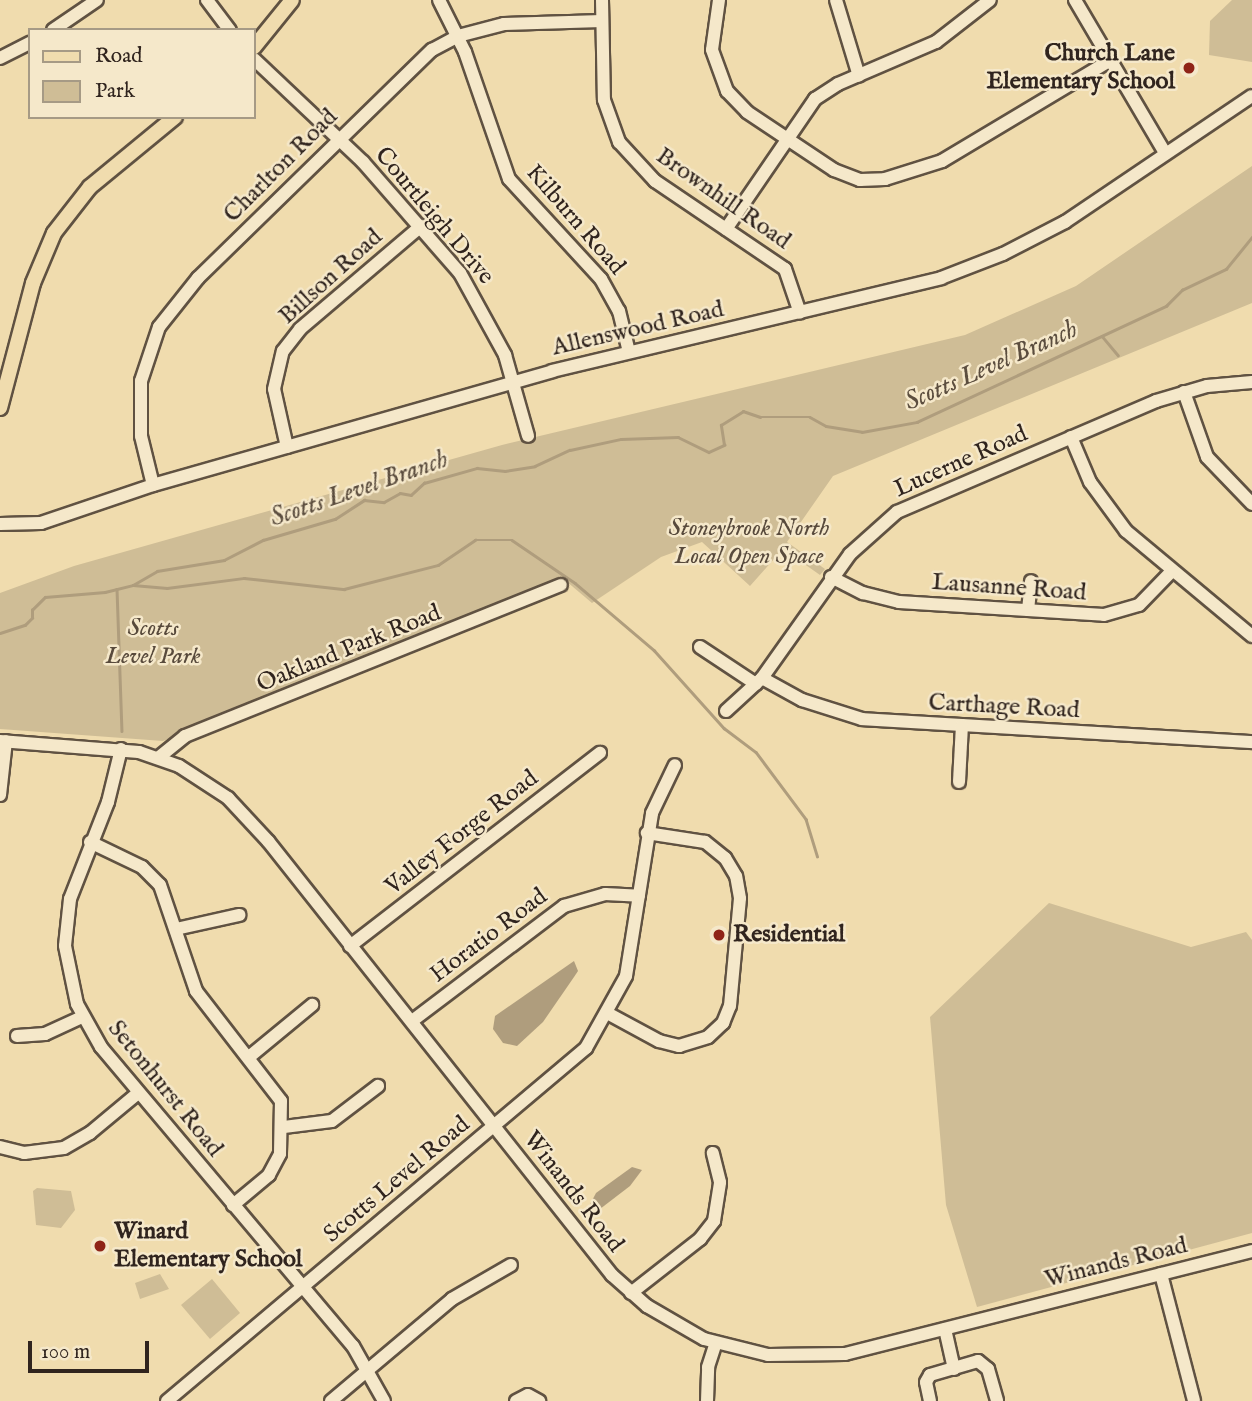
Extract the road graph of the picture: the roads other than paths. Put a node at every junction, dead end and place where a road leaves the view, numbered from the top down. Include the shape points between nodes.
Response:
1 (97, 0) edge
2 (207, 0) edge
3 (292, 0) edge
4 (439, 0) edge
5 (602, 0) edge
6 (719, 0) edge
7 (836, 0) edge
8 (990, 0) edge
9 (1075, 0) edge
10 (602, 21) junction
11 (57, 28) edge
12 (228, 28) edge
13 (458, 36) junction
14 (28, 44) edge
15 (256, 45) edge
16 (0, 58) edge
17 (256, 61) edge
18 (1110, 61) junction
19 (859, 76) junction
20 (1252, 96) edge
21 (173, 119) edge
22 (787, 138) junction
23 (338, 139) junction
24 (1165, 153) junction
25 (421, 226) junction
26 (726, 229) junction
27 (800, 313) junction
28 (629, 352) junction
29 (513, 382) junction
30 (1252, 382) edge
31 (1184, 391) junction
32 (0, 408) edge
33 (528, 436) dead end
34 (1070, 437) junction
35 (287, 447) junction
36 (153, 485) junction
37 (1252, 505) edge
38 (0, 524) edge
39 (1172, 571) junction
40 (831, 577) junction
41 (1031, 581) dead end
42 (561, 585) dead end
43 (1028, 610) junction
44 (1252, 636) edge
45 (700, 646) dead end
46 (759, 681) junction
47 (726, 711) dead end
48 (962, 725) junction
49 (3, 741) edge
50 (1252, 743) edge
51 (121, 749) junction
52 (600, 753) dead end
53 (158, 758) junction
54 (675, 765) dead end
55 (959, 782) dead end
56 (0, 795) edge
57 (647, 833) junction
58 (90, 842) junction
59 (639, 897) junction
60 (239, 915) dead end
61 (176, 929) junction
62 (350, 946) junction
63 (312, 1005) dead end
64 (609, 1014) junction
65 (82, 1017) junction
66 (412, 1021) junction
67 (17, 1036) dead end
68 (249, 1057) junction
69 (378, 1086) dead end
70 (138, 1093) junction
71 (494, 1126) junction
72 (284, 1127) junction
73 (0, 1147) edge
74 (713, 1153) dead end
75 (233, 1205) junction
76 (1252, 1251) edge
77 (511, 1265) dead end
78 (1161, 1274) junction
79 (303, 1287) junction
80 (631, 1293) junction
81 (945, 1329) junction
82 (716, 1343) junction
83 (369, 1369) junction
84 (954, 1369) junction
85 (167, 1401) edge
86 (331, 1401) edge
87 (384, 1401) edge
88 (516, 1401) edge
89 (539, 1401) edge
90 (706, 1401) edge
91 (930, 1401) edge
92 (997, 1401) edge
93 (1194, 1401) edge

1 - 11 street
2 - 12 street
3 - 15 main road
4 - 13 street, Kilburn Road
5 - 10 street, Brownhill Road
6 - 22 street via 712,50 720,80 737,103
7 - 19 street
8 - 19 street via 936,42
9 - 18 street
10 - 13 street, Charlton Road via 504,24
10 - 26 street, Brownhill Road via 604,100 619,142 655,181
13 - 23 street, Charlton Road via 416,63
13 - 28 street, Kilburn Road via 509,179 601,279 619,312
14 - 16 street
17 - 23 street, Courtleigh Drive
18 - 22 street via 957,153 899,176 873,180 848,176
18 - 24 street
19 - 22 street via 815,99
20 - 24 street, Allenswood Road
21 - 32 main road via 90,187 54,233 33,283
22 - 26 street
23 - 25 street, Courtleigh Drive
23 - 36 street, Charlton Road via 182,294 159,327 145,362 139,400 141,436
24 - 27 street, Allenswood Road via 1065,222 1003,254 941,278
25 - 29 street, Courtleigh Drive via 477,297
25 - 35 street, Billson Road via 300,329 283,351 274,389
26 - 27 street, Brownhill Road via 785,269
27 - 28 street, Allenswood Road
28 - 29 street, Allenswood Road
29 - 33 street, Courtleigh Drive
29 - 35 street, Allenswood Road
30 - 31 street, Lucerne Road
31 - 34 street, Lucerne Road
31 - 37 street via 1207,457
34 - 39 street via 1101,501 1133,538
34 - 40 street, Lucerne Road via 897,512
35 - 36 street, Allenswood Road
36 - 38 street, Allenswood Road via 41,523
39 - 43 street, Lausanne Road via 1148,598 1117,614
39 - 44 street
40 - 43 street, Lausanne Road via 863,593 898,602
40 - 46 street, Lucerne Road
41 - 43 street
42 - 53 street, Oakland Park Road via 185,736
45 - 46 street, Carthage Road
46 - 47 street, Lucerne Road
46 - 48 street, Carthage Road via 842,715
48 - 50 street, Carthage Road
48 - 55 street
49 - 51 street, Winands Road
49 - 56 street
51 - 53 street, Winands Road
51 - 58 street, Setonhurst Road via 108,802
52 - 62 street, Valley Forge Road
53 - 62 street, Winands Road via 205,780 238,807
54 - 57 street via 658,793
57 - 59 street
57 - 64 street via 705,842 725,858 736,876 740,898 730,1006 723,1023 708,1037 679,1046 659,1041
58 - 61 street via 152,875 167,895
58 - 65 street, Setonhurst Road via 74,884 66,931 69,974
59 - 64 street via 631,957
59 - 66 street, Horatio Road via 605,894 564,906
60 - 61 street
61 - 68 street via 197,992
62 - 66 street, Winands Road
63 - 68 street
64 - 71 street via 576,1059
65 - 67 street via 45,1034
65 - 70 street, Setonhurst Road
66 - 71 street, Winands Road
68 - 72 street via 276,1091
69 - 72 street via 332,1121
70 - 73 street via 64,1148 24,1153
70 - 75 street, Setonhurst Road
71 - 79 street, Scotts Level Road
71 - 80 street, Winands Road
72 - 75 street via 275,1166
74 - 80 street via 720,1182 717,1213 709,1230
75 - 79 street, Setonhurst Road
76 - 78 street, Winands Road
77 - 83 street via 452,1299
78 - 81 street, Winands Road
78 - 93 street
79 - 83 street, Setonhurst Road
79 - 85 street, Scotts Level Road
80 - 82 street, Winands Road via 666,1320
81 - 82 street, Winands Road via 818,1357 768,1355
81 - 84 street
82 - 90 street via 708,1367
83 - 86 street
83 - 87 street, Setonhurst Road
84 - 91 street via 928,1379
84 - 92 street via 982,1362
88 - 89 street via 528,1395

